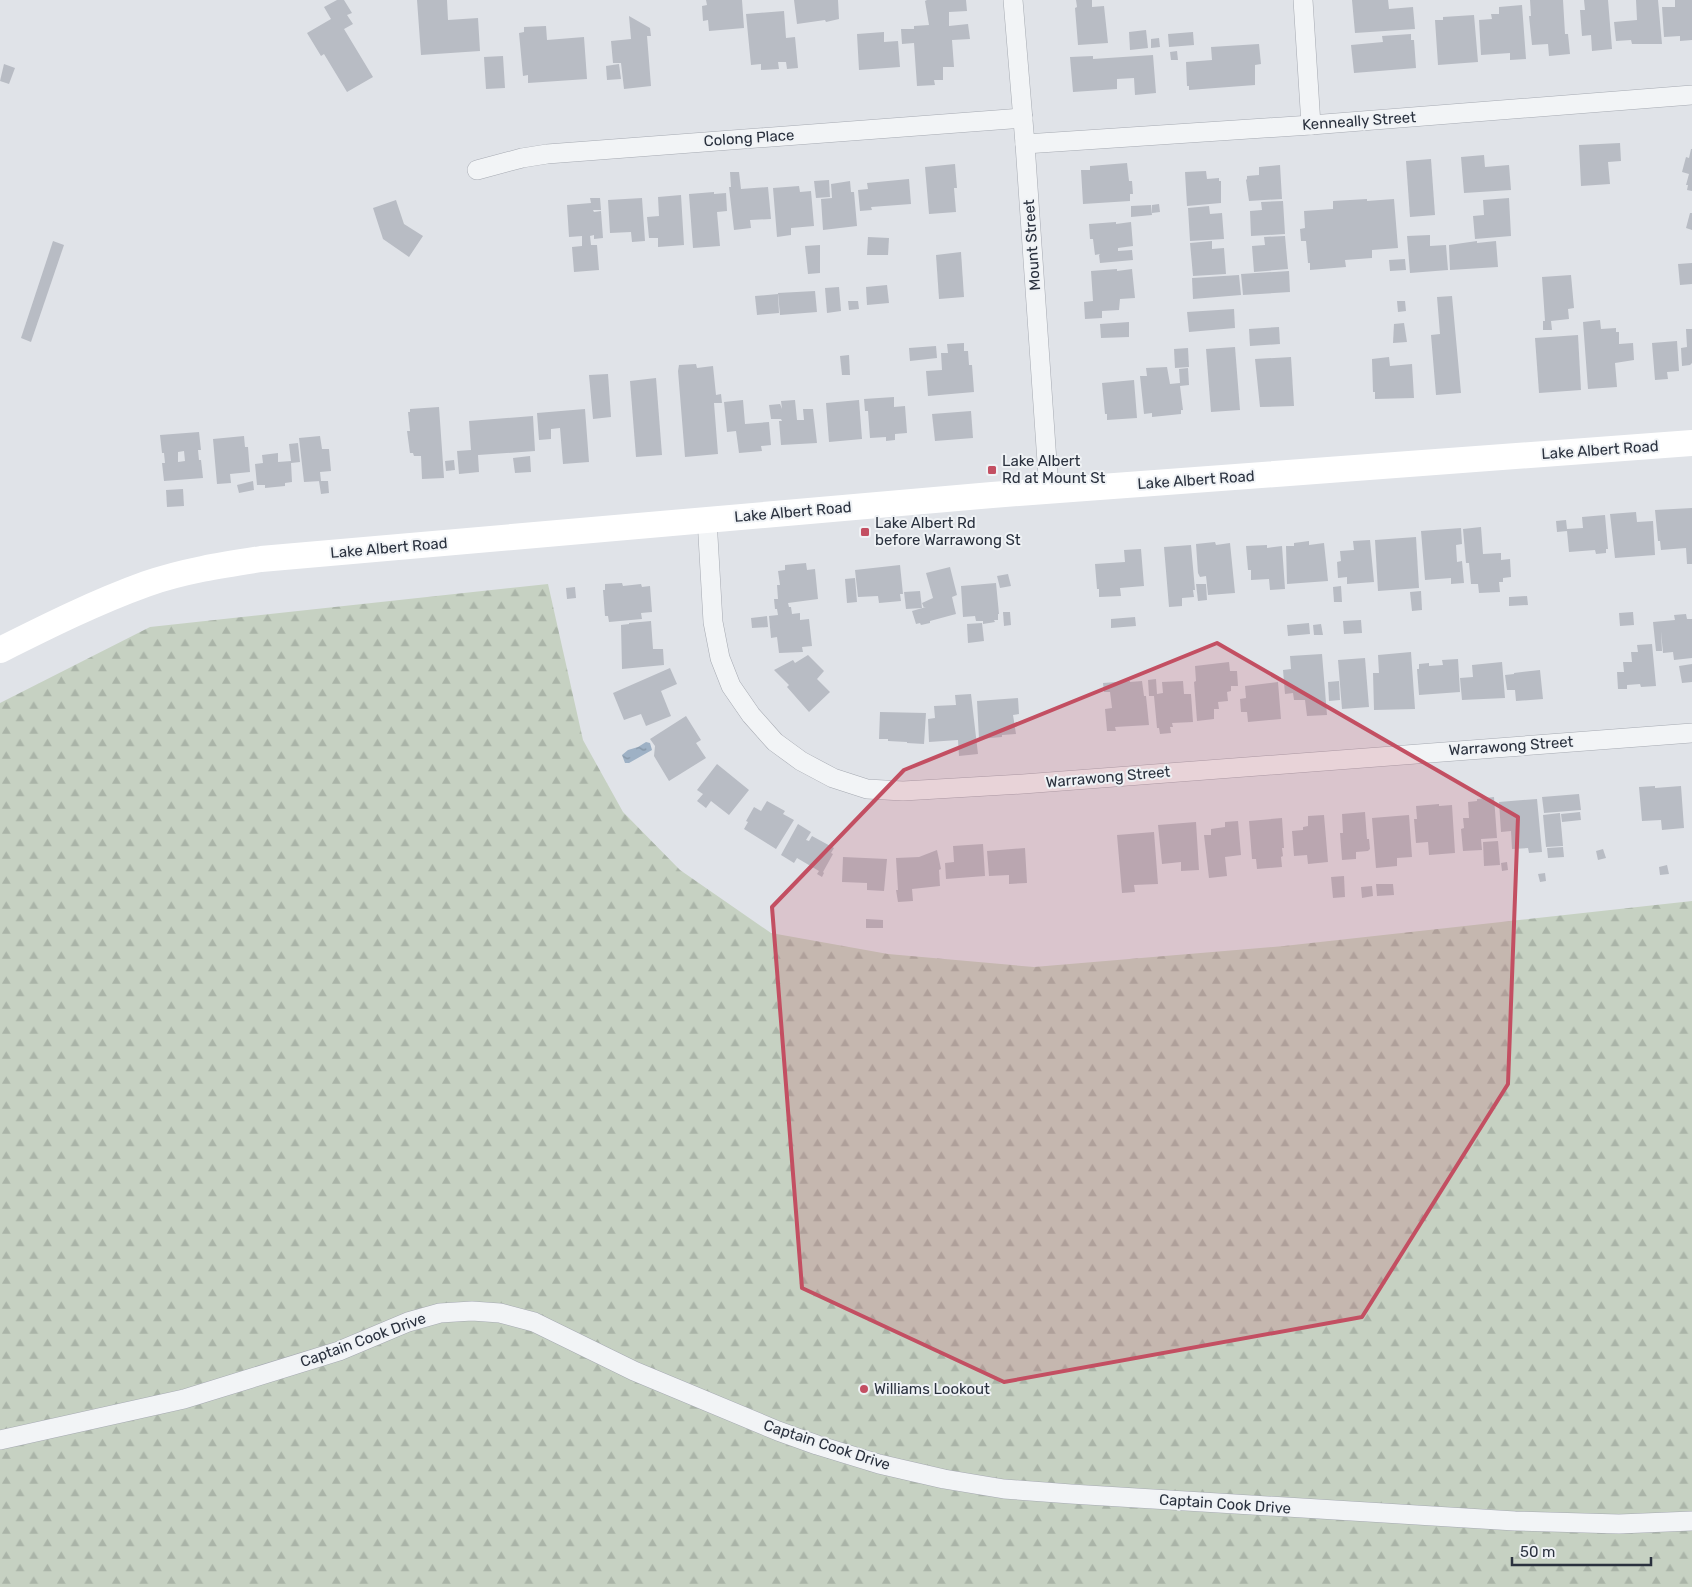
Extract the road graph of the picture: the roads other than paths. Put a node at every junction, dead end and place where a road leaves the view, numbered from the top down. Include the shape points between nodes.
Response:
1 (1013, 0) edge
2 (1303, 0) edge
3 (1692, 95) edge
4 (1023, 118) junction
5 (1311, 125) junction
6 (1026, 144) junction
7 (477, 170) dead end
8 (1692, 443) edge
9 (1049, 491) junction
10 (707, 520) junction
11 (0, 650) edge
12 (1692, 733) edge
13 (0, 1440) edge
14 (1692, 1521) edge

1 - 4 street, Mount Street
2 - 5 street
3 - 5 street, Kenneally Street
4 - 6 street, Mount Street
4 - 7 street, Colong Place via 547,154
5 - 6 street, Kenneally Street
6 - 9 street, Mount Street
8 - 9 main road, Lake Albert Road
9 - 10 main road, Lake Albert Road
10 - 11 main road, Lake Albert Road via 261,559 204,568 147,584
10 - 12 street, Warrawong Street via 713,622 720,658 732,686 751,715 775,742 833,778 867,789 903,791 1024,784
13 - 14 street, Captain Cook Drive via 184,1398 339,1351 408,1322 440,1313 472,1311 500,1313 534,1322 634,1370 778,1431 879,1464 944,1479 1004,1489 1071,1494 1505,1520 1619,1524

